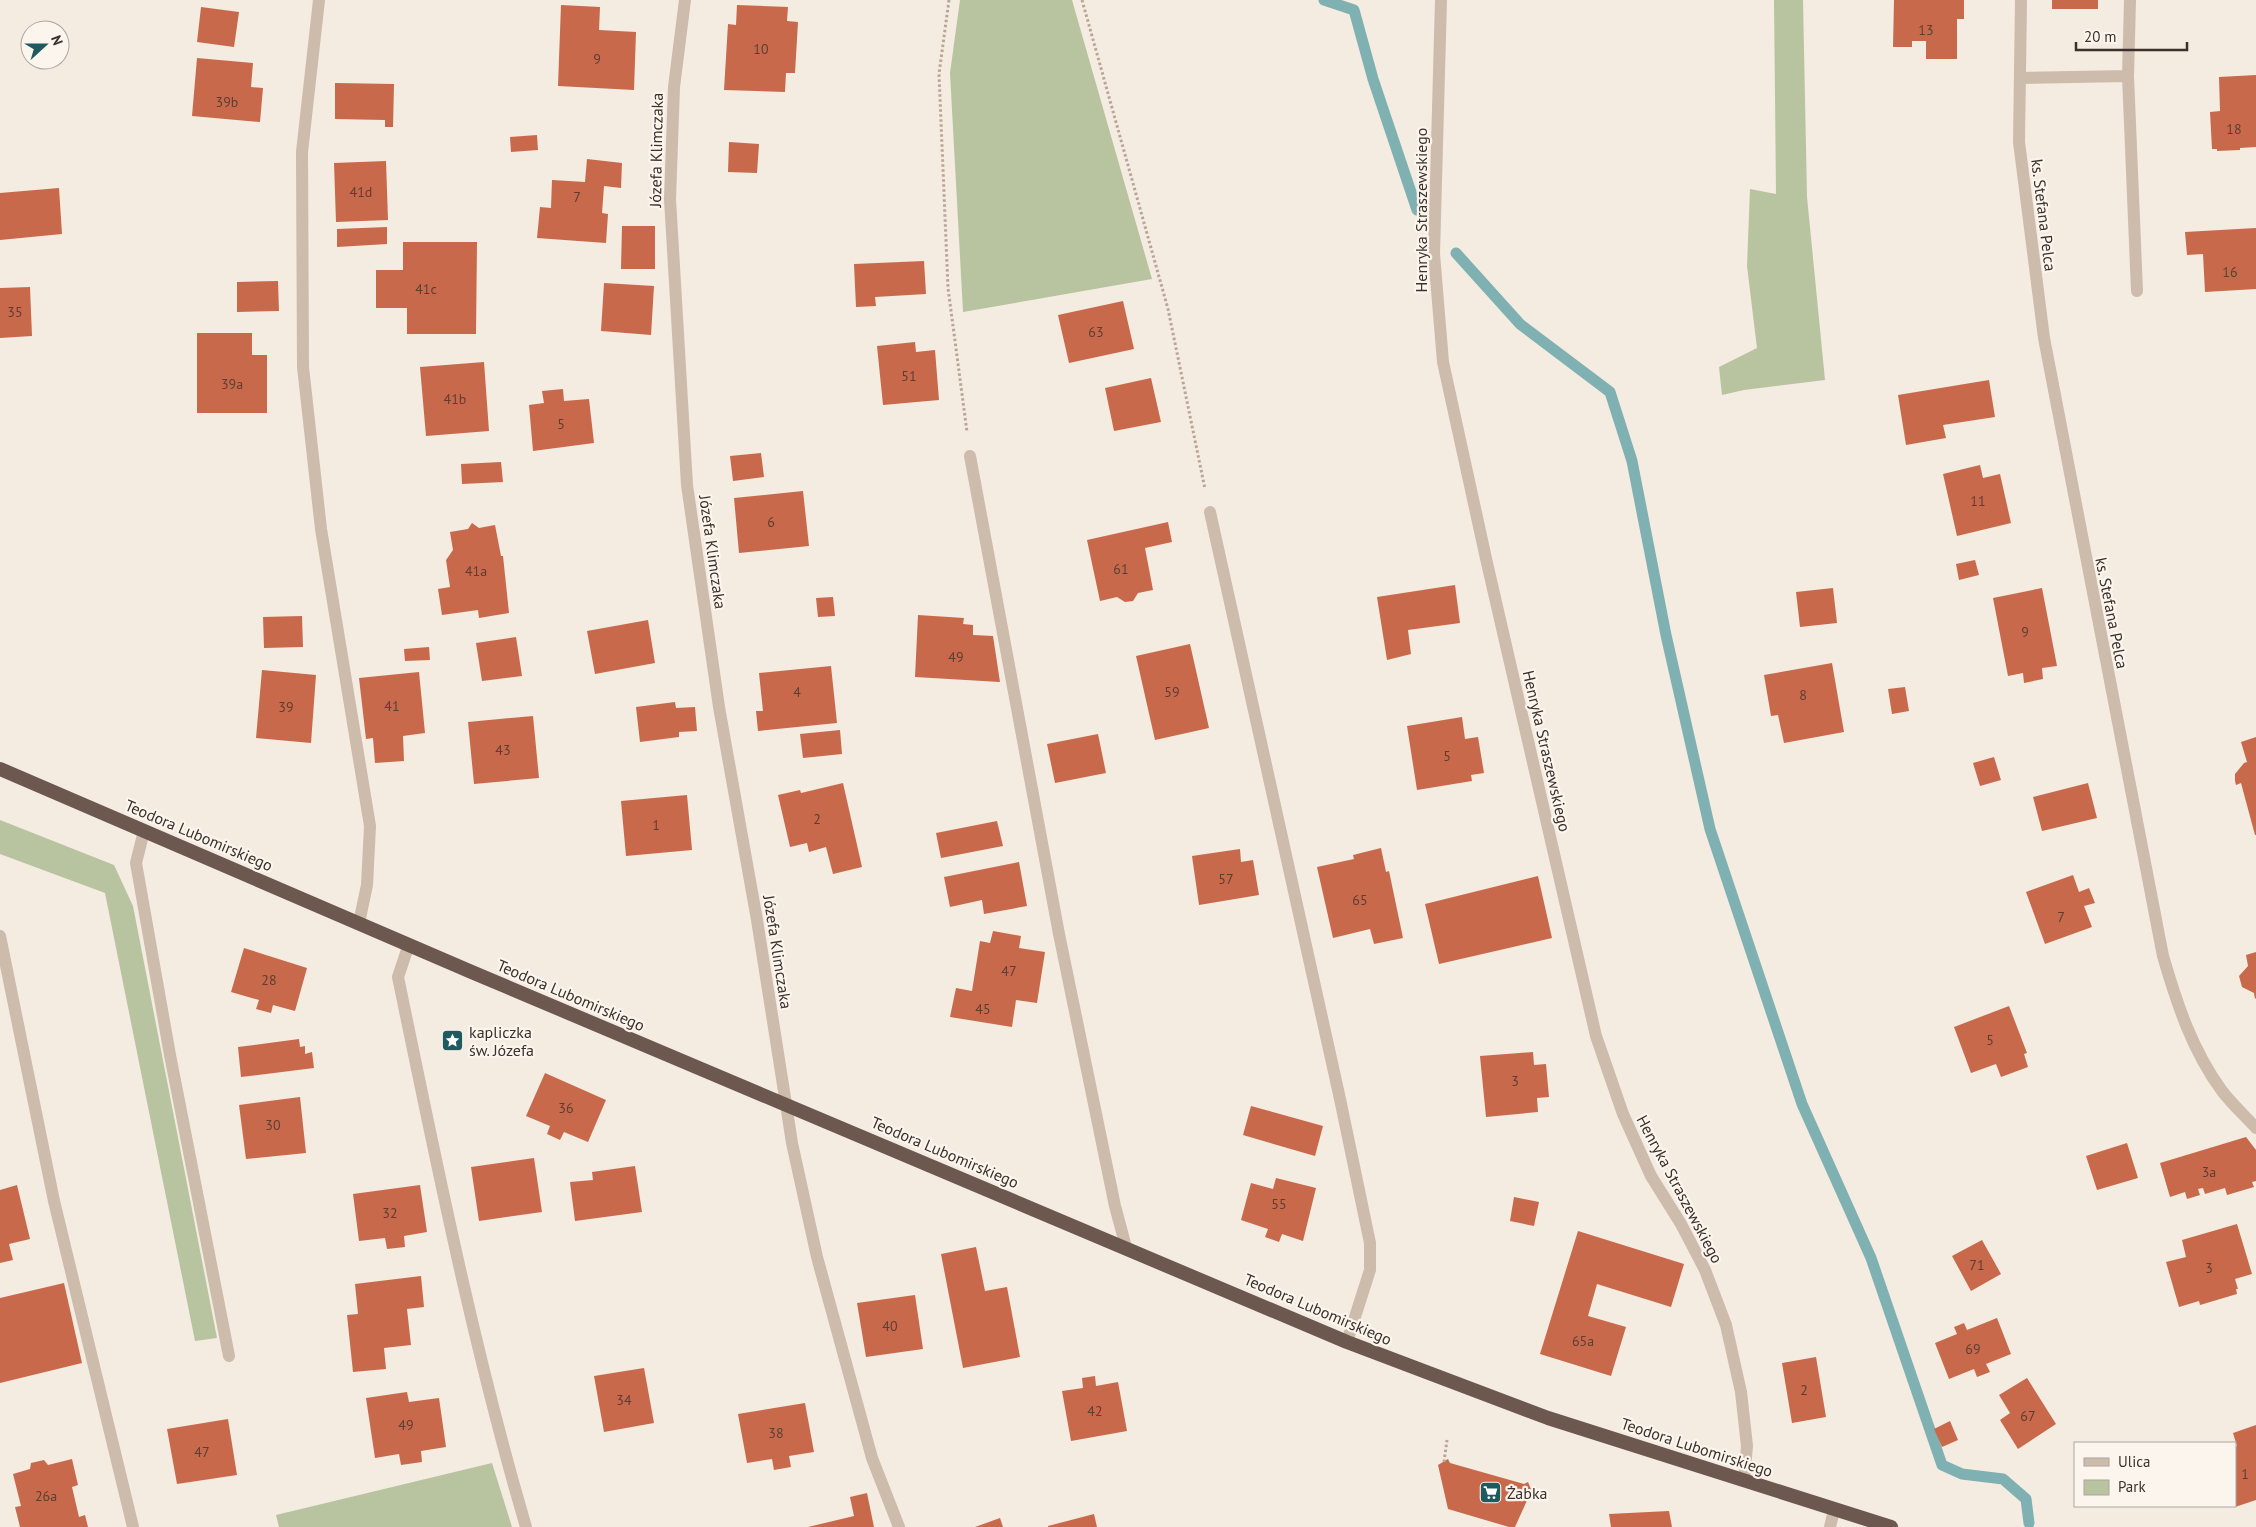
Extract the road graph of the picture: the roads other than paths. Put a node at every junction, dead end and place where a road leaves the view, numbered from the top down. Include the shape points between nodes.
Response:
1 (319, 0) edge
2 (685, 0) edge
3 (1441, 0) edge
4 (2021, 0) edge
5 (2130, 0) edge
6 (2128, 76) junction
7 (2020, 78) junction
8 (2137, 291) dead end
9 (970, 456) road end
10 (1210, 512) road end
11 (0, 769) edge
12 (144, 831) junction
13 (359, 923) junction
14 (0, 936) edge
15 (409, 944) junction
16 (786, 1104) junction
17 (2256, 1128) edge
18 (1126, 1247) junction
19 (1346, 1342) junction
20 (229, 1356) dead end
21 (1744, 1481) junction
22 (1834, 1510) junction
23 (133, 1527) edge
24 (526, 1527) edge
25 (899, 1527) edge
26 (1830, 1527) edge
27 (1891, 1527) edge

1 - 13 street via 302,152 303,367 321,530 370,826 366,885
2 - 16 street, Józefa Klimczaka via 674,87 670,199 687,485 719,707
3 - 21 street, Henryka Straszewskiego via 1434,254 1443,362 1596,1036 1623,1114 1651,1176 1705,1270 1726,1325 1741,1392 1747,1446
4 - 7 street, ks. Stefana Pelca
5 - 6 street
6 - 7 street
6 - 8 street
7 - 17 street, ks. Stefana Pelca via 2019,142 2044,338 2163,956 2176,1003 2193,1044 2222,1091
9 - 18 street via 1059,934
10 - 19 street via 1370,1243 1370,1270
11 - 12 highway, Teodora Lubomirskiego
12 - 13 highway, Teodora Lubomirskiego
12 - 20 street via 136,863
13 - 15 highway, Teodora Lubomirskiego
14 - 23 street via 54,1201
15 - 16 highway, Teodora Lubomirskiego
15 - 24 street via 398,976 445,1206 508,1467
16 - 18 highway, Teodora Lubomirskiego
16 - 25 street, Józefa Klimczaka via 816,1257 872,1458
18 - 19 highway, Teodora Lubomirskiego
19 - 21 highway, Teodora Lubomirskiego via 1548,1418
21 - 22 highway, Teodora Lubomirskiego
22 - 26 street
22 - 27 highway, Teodora Lubomirskiego

